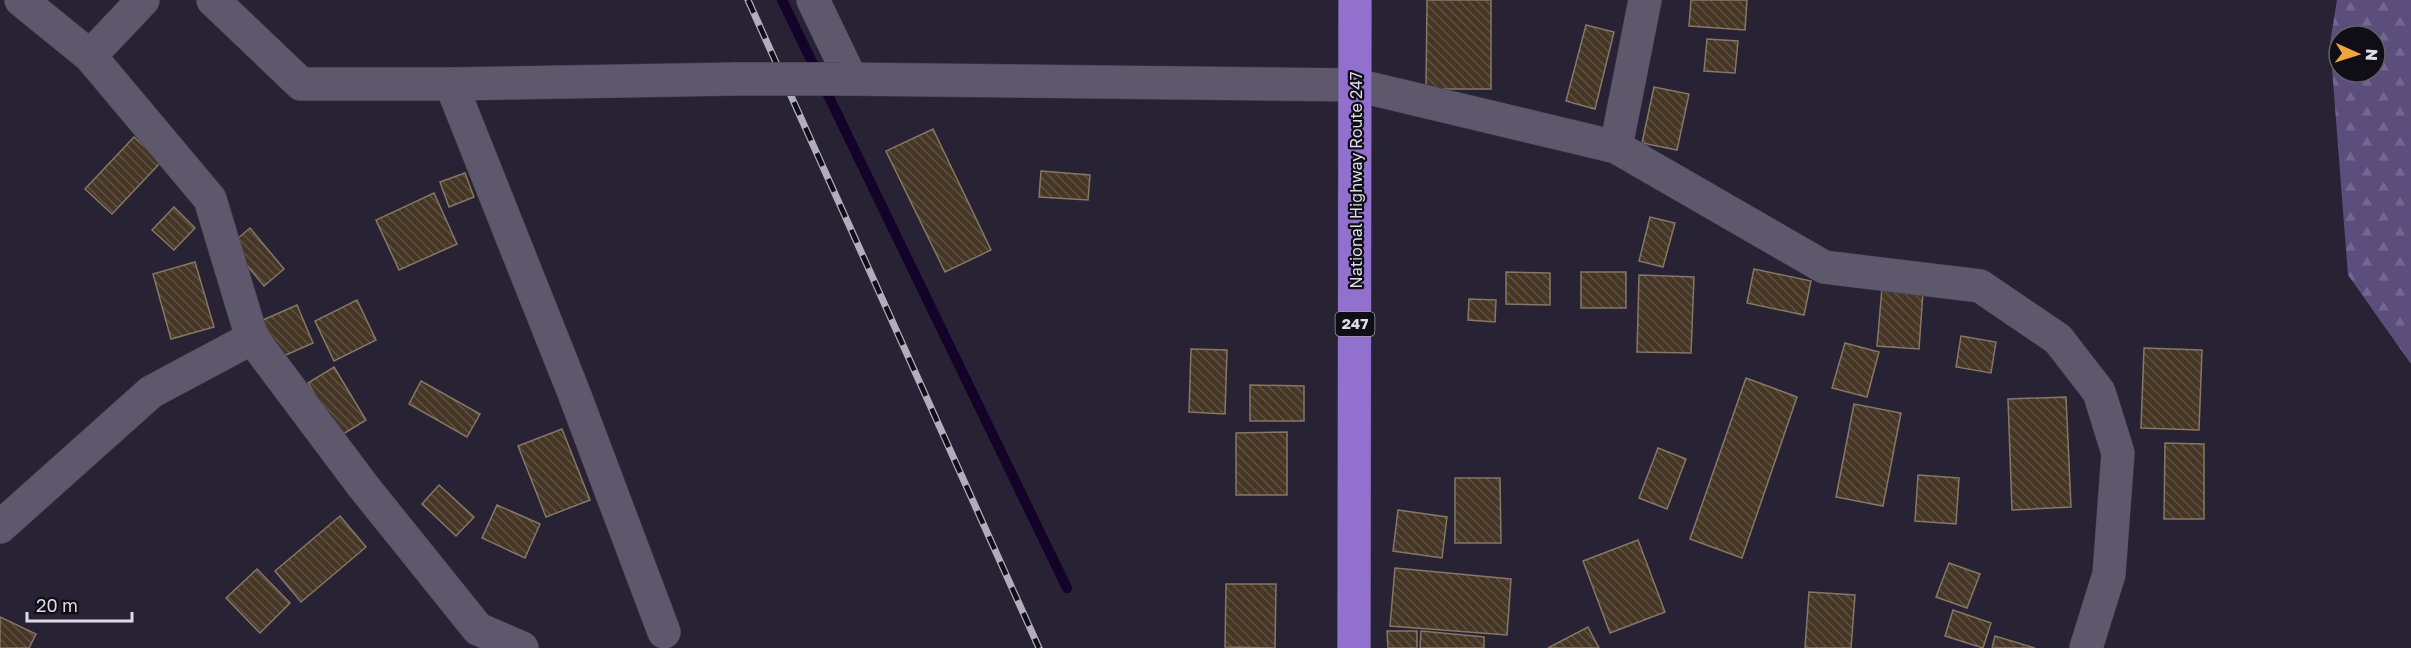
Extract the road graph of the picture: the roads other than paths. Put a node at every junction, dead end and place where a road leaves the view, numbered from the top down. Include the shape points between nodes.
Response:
1 (21, 0) edge
2 (143, 0) edge
3 (213, 0) edge
4 (813, 0) edge
5 (1355, 0) edge
6 (1645, 0) edge
7 (90, 56) junction
8 (845, 78) junction
9 (451, 84) junction
10 (1356, 85) junction
11 (1616, 147) junction
12 (252, 338) junction
13 (0, 527) edge
14 (664, 632) dead end
15 (522, 648) edge
16 (1354, 648) edge
17 (2086, 648) edge

1 - 7 street
2 - 7 street
3 - 9 street via 301,84
4 - 8 street
5 - 10 highway, National Highway Route 247 / 247
6 - 11 street
7 - 12 street via 210,199
8 - 9 street, bridge
8 - 10 street
9 - 14 street
10 - 11 street
10 - 16 highway, National Highway Route 247 / 247
11 - 17 street via 1824,267 1980,286 2058,339 2099,392 2118,453 2109,574
12 - 13 street via 151,392
12 - 15 street via 363,486 478,629

